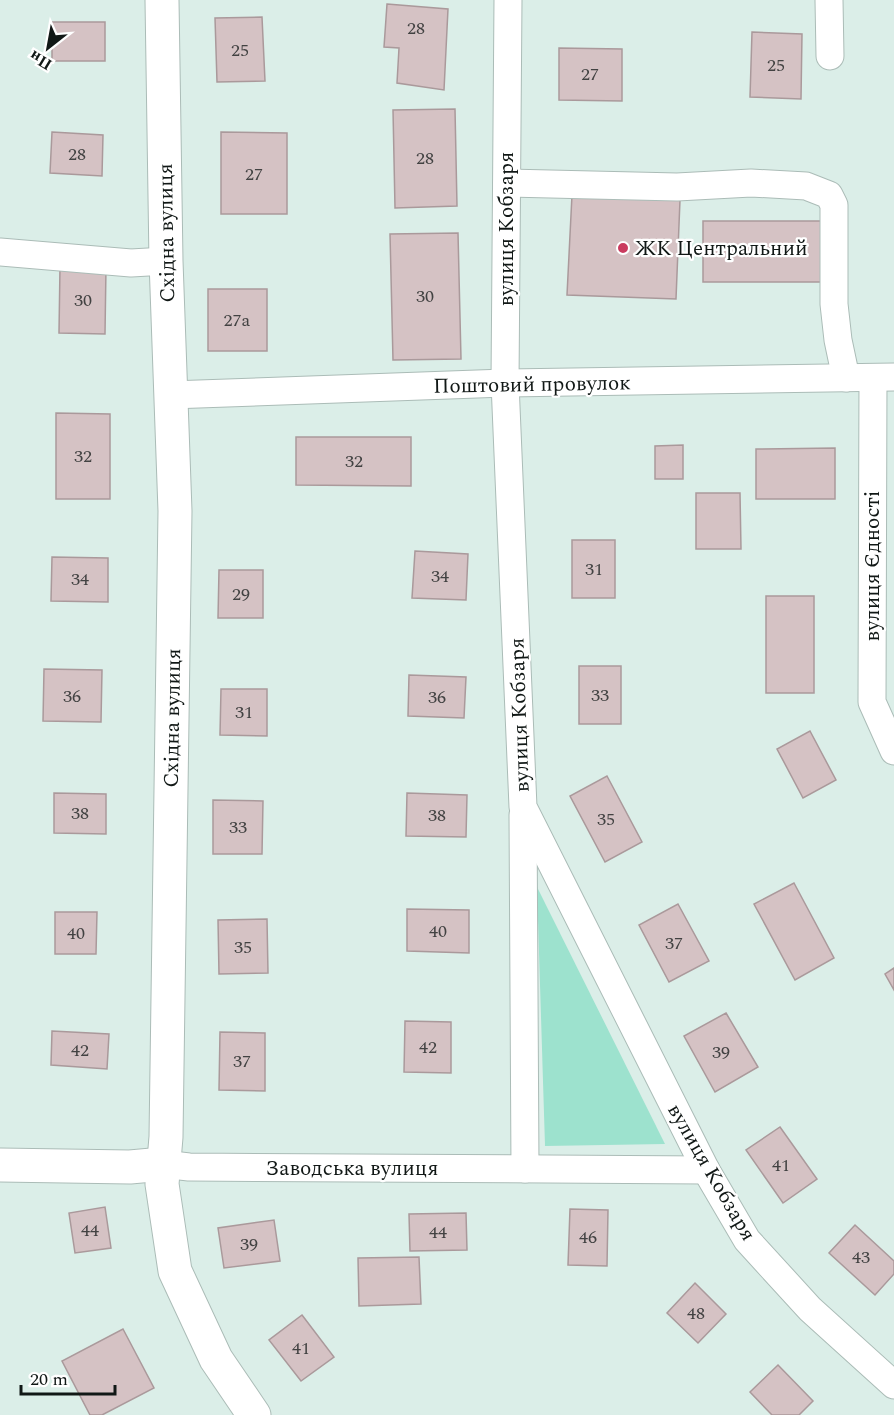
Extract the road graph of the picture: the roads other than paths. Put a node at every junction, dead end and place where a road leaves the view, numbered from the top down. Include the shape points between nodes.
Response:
1 (162, 0) edge
2 (508, 0) edge
3 (829, 0) edge
4 (830, 56) dead end
5 (507, 183) junction
6 (0, 252) edge
7 (166, 261) junction
8 (884, 377) edge
9 (846, 378) junction
10 (505, 383) junction
11 (170, 395) junction
12 (894, 750) edge
13 (523, 807) junction
14 (163, 1164) junction
15 (0, 1165) edge
16 (525, 1169) junction
17 (706, 1170) junction
18 (894, 1385) edge
19 (254, 1415) edge

1 - 7 street, Східна вулиця
2 - 5 street, вулиця Кобзаря
3 - 4 street
5 - 9 street via 677,187 751,183 806,186 829,195 834,205 837,340
5 - 10 street, вулиця Кобзаря
6 - 7 street
7 - 11 street, Східна вулиця
8 - 9 street, Поштовий провулок
8 - 12 street, вулиця Єдності via 872,702
9 - 10 street, Поштовий провулок
10 - 11 street, Поштовий провулок
10 - 13 street, вулиця Кобзаря
11 - 14 street, Східна вулиця via 175,511
13 - 16 street
13 - 17 street, вулиця Кобзаря
14 - 15 street, Заводська вулиця
14 - 16 street, Заводська вулиця
14 - 19 street, Східна вулиця via 162,1184 175,1271 216,1359
16 - 17 street, Заводська вулиця
17 - 18 street, вулиця Кобзаря via 747,1240 810,1309

